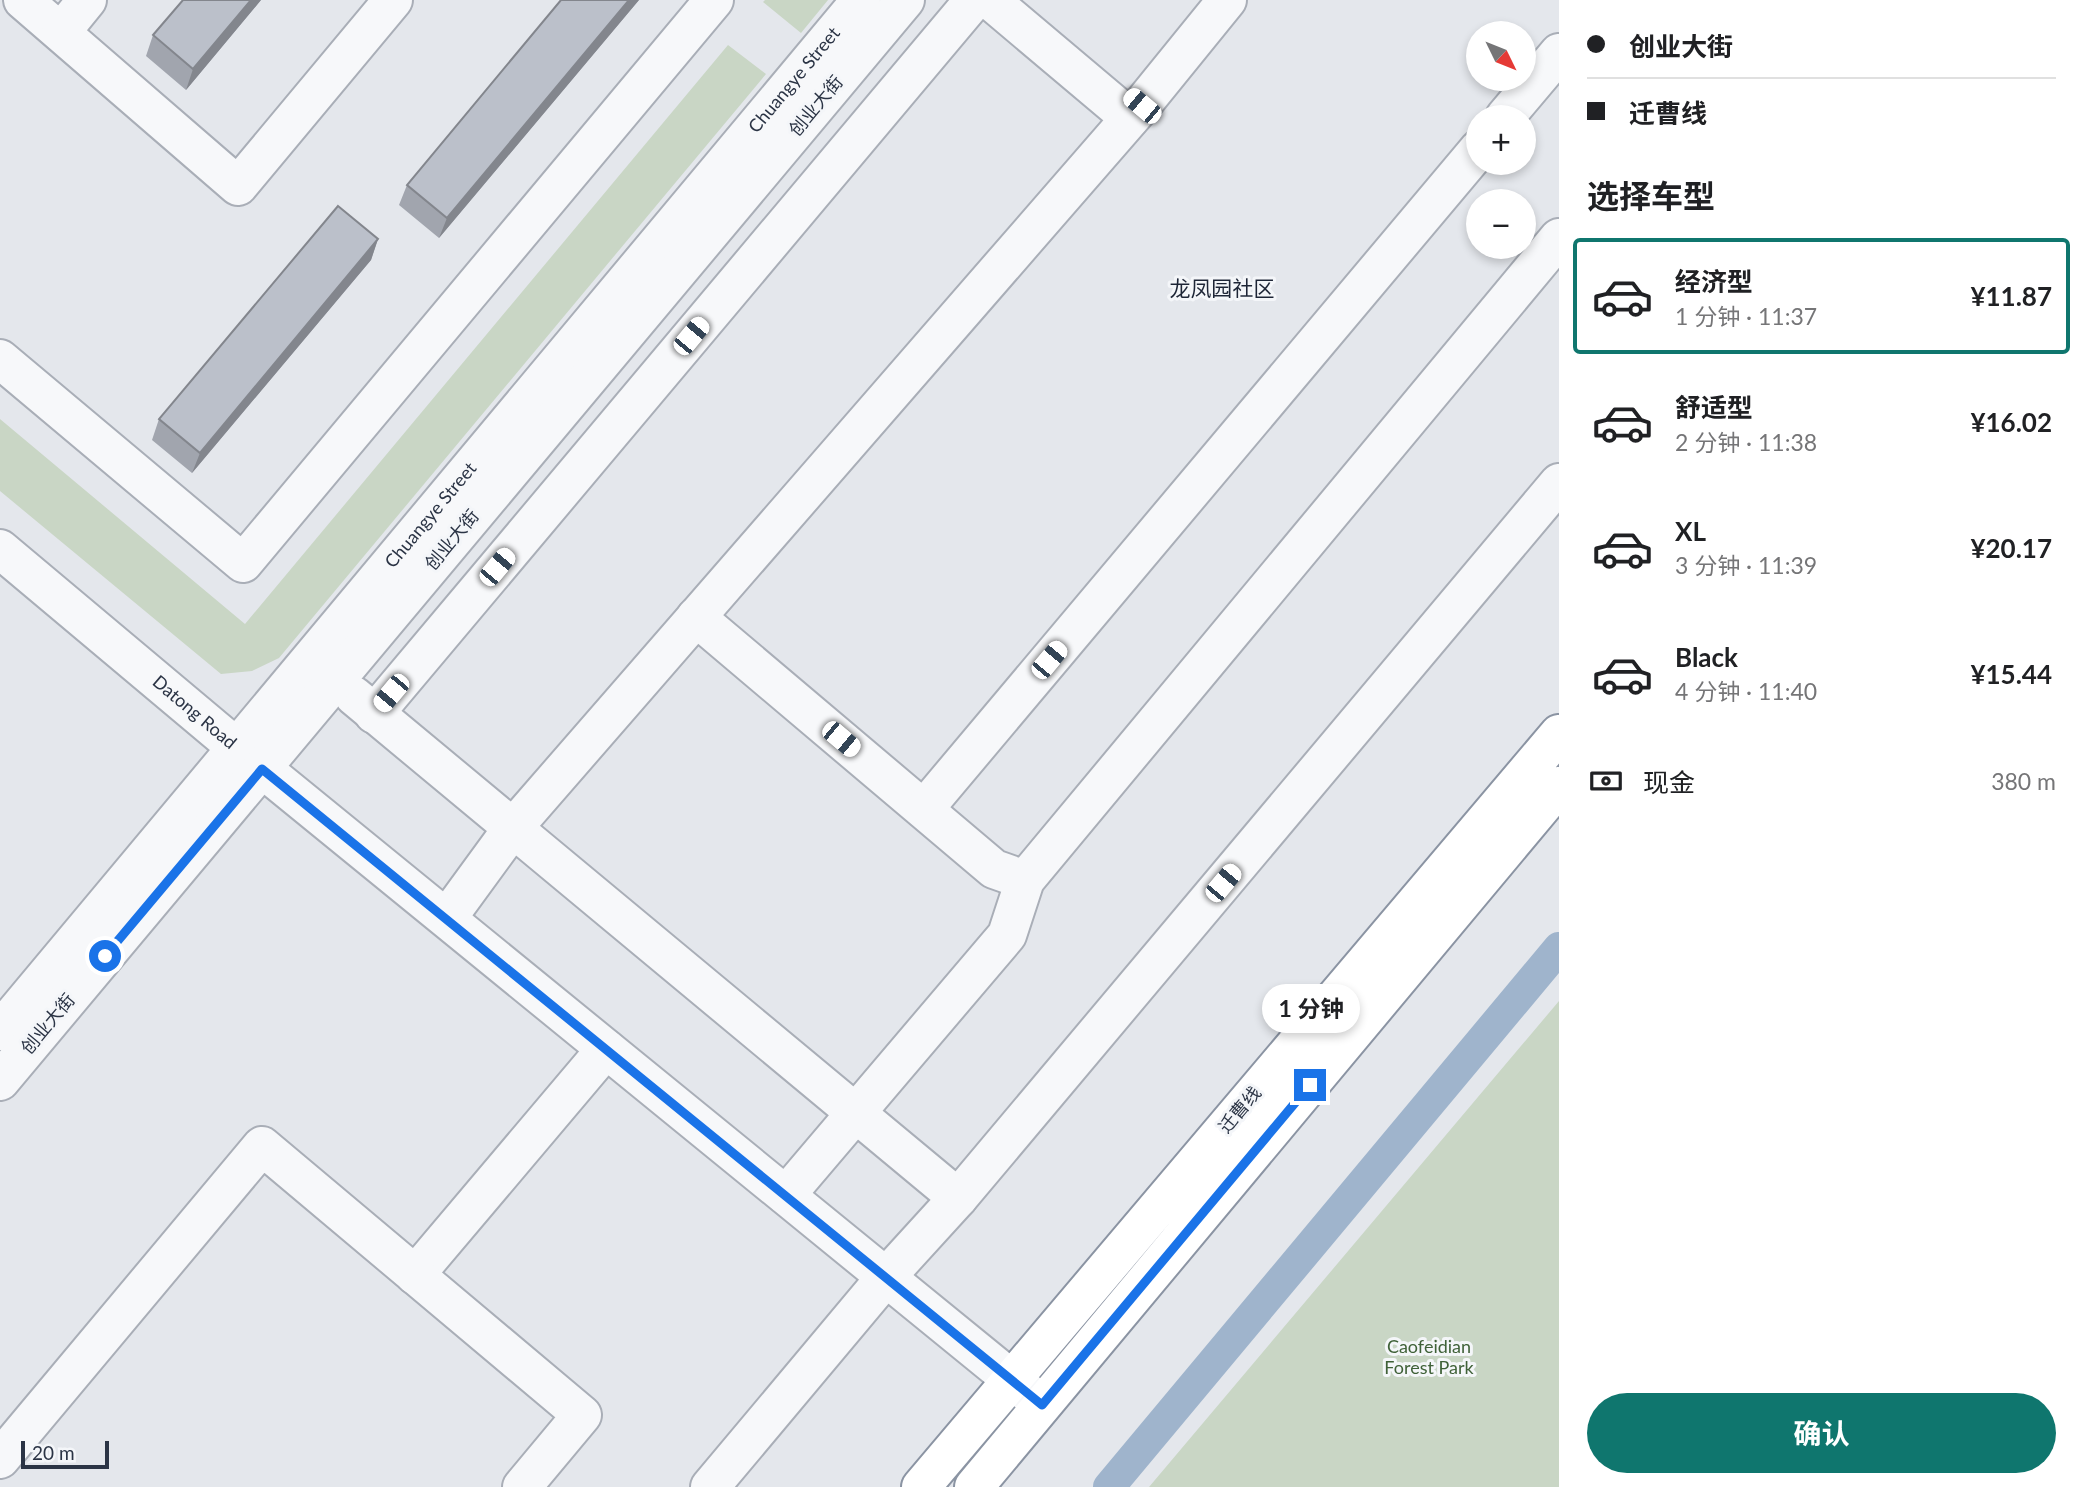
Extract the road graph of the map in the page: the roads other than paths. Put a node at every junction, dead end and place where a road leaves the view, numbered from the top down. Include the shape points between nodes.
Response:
1 (23, 0) edge
2 (88, 0) edge
3 (393, 0) edge
4 (714, 0) edge
5 (861, 0) edge
6 (905, 0) edge
7 (974, 0) edge
8 (990, 0) edge
9 (1017, 0) edge
10 (1227, 0) edge
11 (61, 32) junction
12 (1559, 53) edge
13 (1515, 105) edge
14 (1136, 112) junction
15 (1466, 164) edge
16 (1559, 238) edge
17 (0, 359) edge
18 (1559, 483) edge
19 (0, 549) edge
20 (696, 617) junction
21 (335, 679) junction
22 (373, 714) junction
23 (1559, 734) edge
24 (250, 758) junction
25 (1559, 786) edge
26 (924, 809) junction
27 (512, 829) junction
28 (1025, 880) junction
29 (447, 918) junction
30 (0, 1031) edge
31 (600, 1043) junction
32 (0, 1081) edge
33 (855, 1113) junction
34 (786, 1195) junction
35 (958, 1198) junction
36 (408, 1269) junction
37 (886, 1277) junction
38 (1012, 1379) junction
39 (1042, 1405) junction
40 (0, 1459) edge
41 (522, 1487) edge
42 (709, 1487) edge
43 (921, 1487) edge
44 (974, 1487) edge

1 - 11 street
2 - 11 street
3 - 11 street via 238,186
4 - 17 street via 243,563
5 - 24 street, Chuangye Street
6 - 21 street, 创业大街
7 - 22 street
8 - 14 street
9 - 14 street
10 - 14 street
12 - 13 street
14 - 20 street
15 - 26 street
16 - 28 street
18 - 35 street
19 - 24 street, Datong Road
20 - 26 street
20 - 27 street
21 - 22 street
21 - 24 street, 创业大街
22 - 27 street
23 - 38 highway, 迁曹线
24 - 29 street, Datong Road
24 - 30 street, Chuangye Street
24 - 32 street, 创业大街
25 - 39 highway
26 - 28 street via 994,869
27 - 29 street
27 - 33 street
28 - 33 street via 1007,935
29 - 31 street, Datong Road
31 - 34 street, Datong Road
31 - 36 street
33 - 34 street
33 - 35 street
34 - 37 street, Datong Road
35 - 37 street
36 - 40 street via 262,1146
36 - 41 street via 582,1415
37 - 38 street, Datong Road
37 - 42 street
38 - 39 street, Datong Road
38 - 43 highway, 迁曹线
39 - 44 highway

